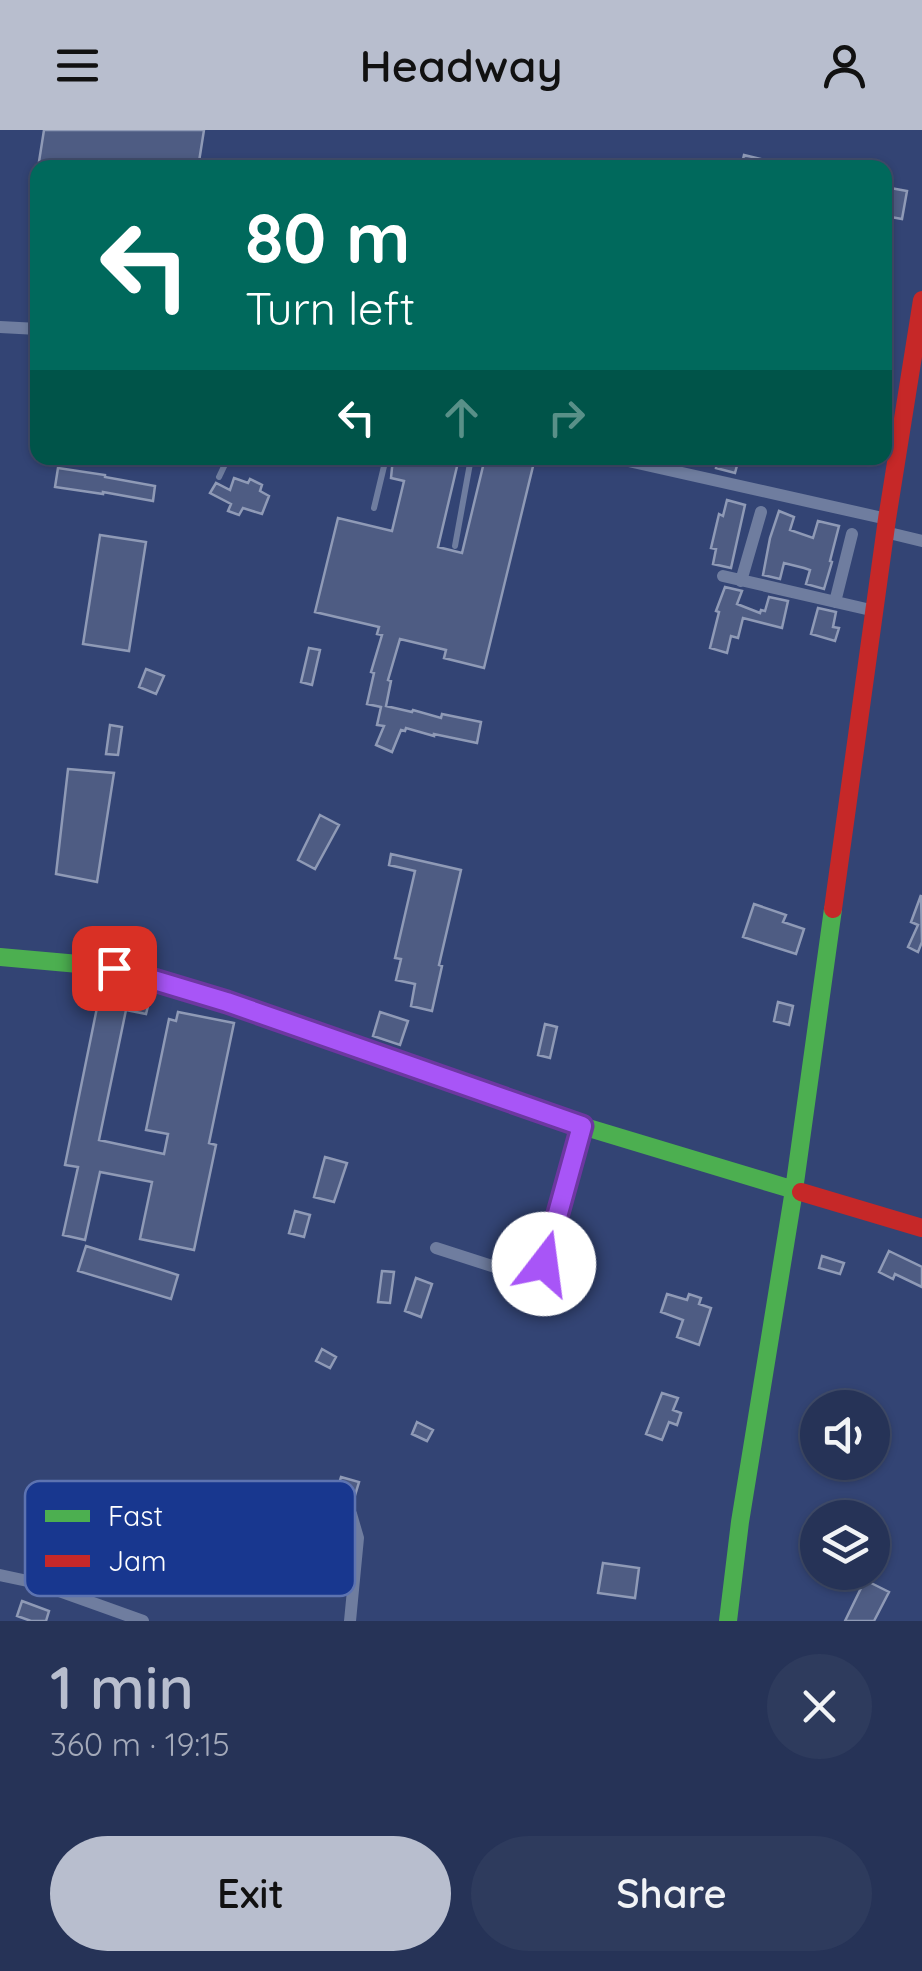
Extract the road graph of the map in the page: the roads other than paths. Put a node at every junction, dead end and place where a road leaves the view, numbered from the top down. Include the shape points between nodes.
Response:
1 (922, 300) edge
2 (0, 327) edge
3 (30, 329) edge
4 (918, 354) edge
5 (225, 465) edge
6 (384, 465) edge
7 (470, 465) edge
8 (643, 465) edge
9 (219, 477) dead end
10 (374, 508) dead end
11 (761, 512) dead end
12 (886, 526) junction
13 (852, 534) dead end
14 (922, 541) edge
15 (455, 546) dead end
16 (722, 576) dead end
17 (741, 581) junction
18 (835, 602) junction
19 (875, 611) junction
20 (0, 957) edge
21 (582, 1126) junction
22 (794, 1190) junction
23 (922, 1228) edge
24 (436, 1248) dead end
25 (355, 1528) edge
26 (355, 1569) edge
27 (0, 1575) edge
28 (25, 1580) edge
29 (74, 1596) edge
30 (352, 1596) edge
31 (143, 1621) edge
32 (350, 1621) edge
33 (728, 1621) edge

1 - 4 street
2 - 3 street
4 - 12 street
5 - 9 lane
6 - 10 lane
7 - 15 lane
8 - 12 street
11 - 17 street
12 - 14 street
12 - 19 street
13 - 18 street
16 - 17 street
17 - 18 street
18 - 19 street
19 - 22 street
20 - 21 street via 132,972
21 - 22 street
21 - 24 street via 544,1264 534,1278
22 - 23 street
22 - 33 street
25 - 26 street
27 - 28 street
29 - 31 street
30 - 32 street

